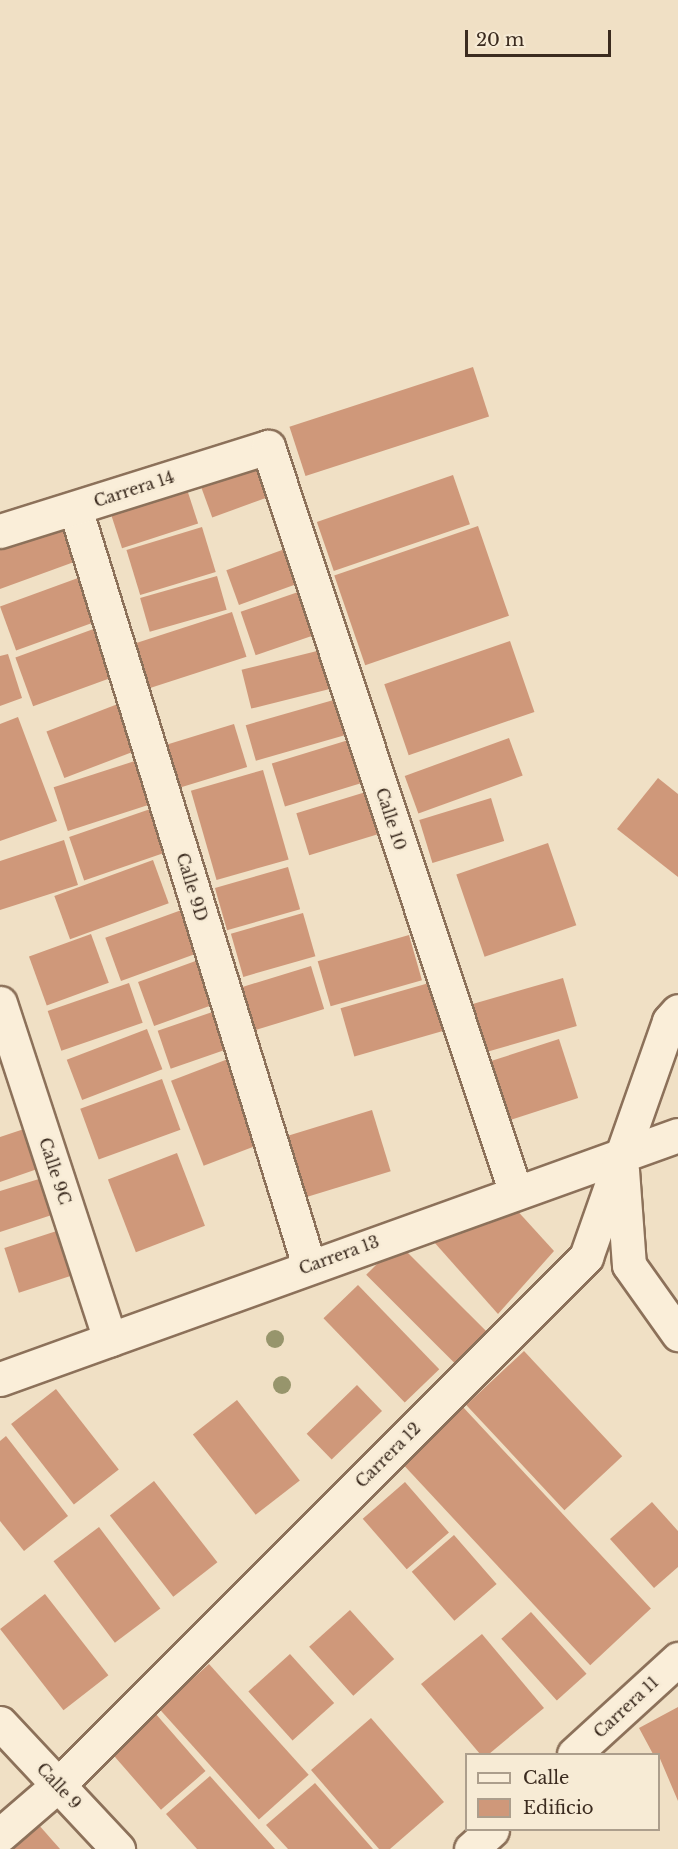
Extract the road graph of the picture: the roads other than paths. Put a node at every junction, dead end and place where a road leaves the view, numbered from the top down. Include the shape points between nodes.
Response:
1 (268, 447) joint
2 (75, 508) junction
3 (0, 531) edge
4 (0, 1003) edge
5 (678, 1011) edge
6 (678, 1135) edge
7 (621, 1156) junction
8 (515, 1191) junction
9 (309, 1266) junction
10 (678, 1334) edge
11 (110, 1339) junction
12 (0, 1379) edge
13 (678, 1659) edge
14 (0, 1723) edge
15 (576, 1753) edge
16 (58, 1785) junction
17 (491, 1831) edge
18 (0, 1835) edge
19 (118, 1849) edge
20 (471, 1849) edge

1 - 2 street, Carrera 14
1 - 8 street, Calle 10
2 - 3 street, Carrera 14
2 - 9 street, Calle 9D
4 - 11 street, Calle 9C
5 - 7 street, Carrera 12 via 669,1022
6 - 7 street, Carrera 13
7 - 8 street, Carrera 13
7 - 10 street via 629,1265
7 - 16 street, Carrera 12 via 586,1257
8 - 9 street, Carrera 13
9 - 11 street, Carrera 13
11 - 12 street, Carrera 13
13 - 15 street, Carrera 11
14 - 16 street, Calle 9
16 - 18 street, Carrera 12
16 - 19 street, Calle 9
17 - 20 street

